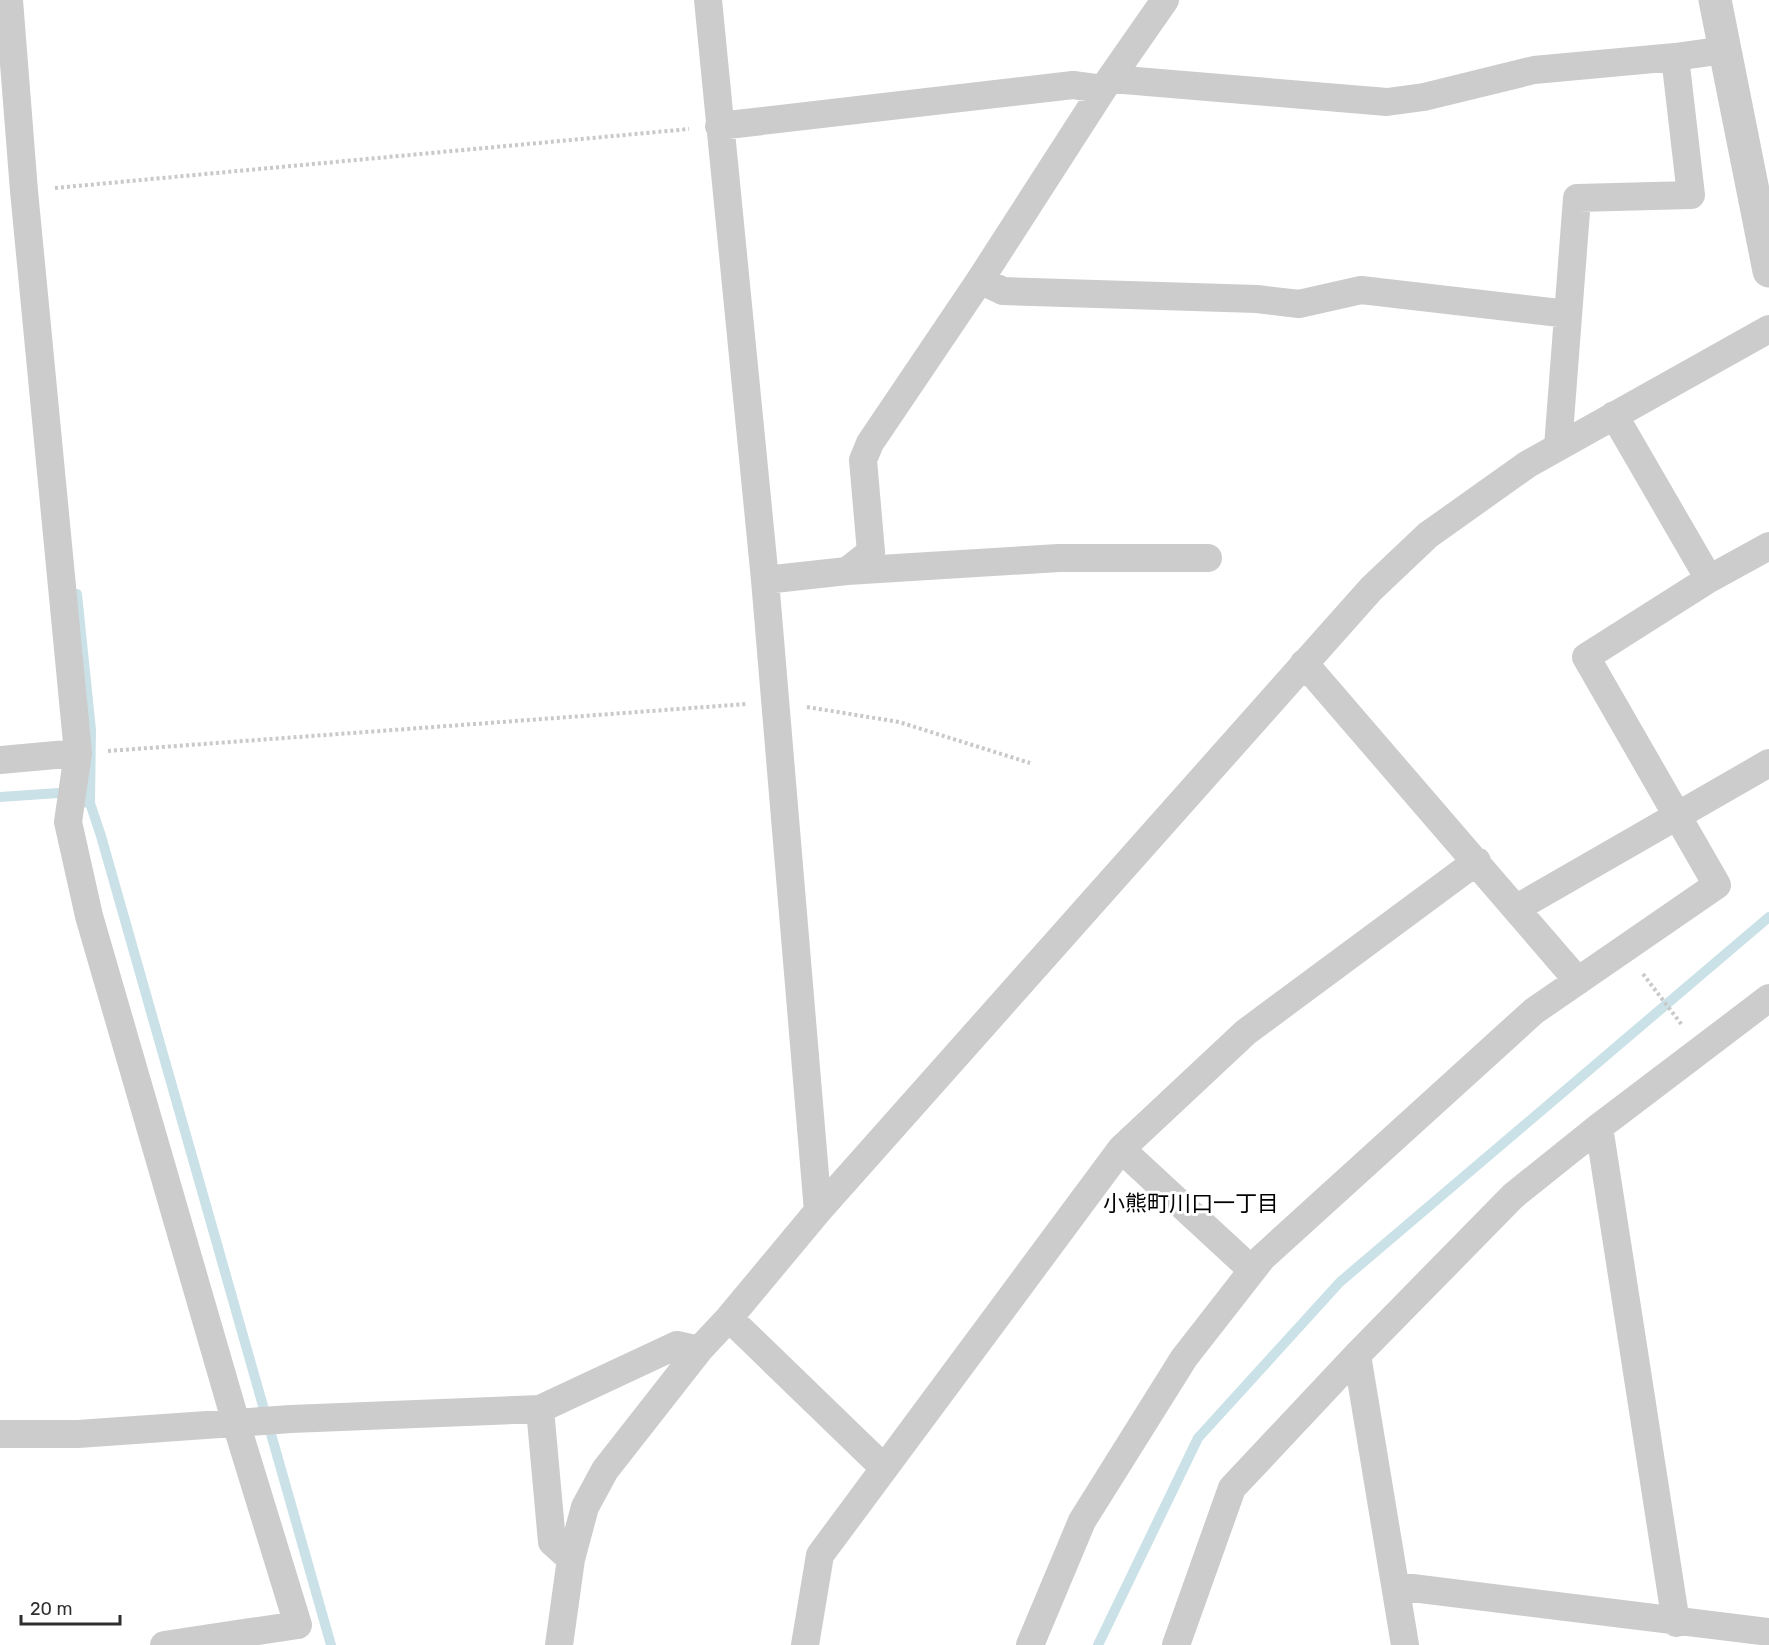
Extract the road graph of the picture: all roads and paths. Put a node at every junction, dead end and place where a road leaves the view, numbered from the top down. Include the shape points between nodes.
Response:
1 (9, 0) edge
2 (708, 0) edge
3 (1165, 0) edge
4 (1715, 0) edge
5 (1725, 50) junction
6 (1675, 57) junction
7 (1107, 84) junction
8 (719, 126) junction
9 (24, 191) junction
10 (1769, 271) edge
11 (980, 280) junction
12 (1568, 314) junction
13 (1769, 329) edge
14 (1614, 416) junction
15 (1558, 447) junction
16 (1769, 546) edge
17 (1208, 558) dead end
18 (847, 571) junction
19 (1709, 579) junction
20 (765, 580) junction
21 (1304, 663) junction
22 (775, 702) junction
23 (78, 753) junction
24 (0, 760) edge
25 (1030, 763) dead end
26 (1769, 764) edge
27 (1678, 817) junction
28 (1477, 861) junction
29 (1517, 908) junction
30 (1642, 973) dead end
31 (1578, 981) junction
32 (1769, 998) edge
33 (1684, 1027) dead end
34 (1599, 1127) junction
35 (1121, 1149) junction
36 (818, 1211) junction
37 (1252, 1270) junction
38 (729, 1318) junction
39 (699, 1350) junction
40 (1357, 1355) junction
41 (540, 1409) junction
42 (244, 1423) junction
43 (0, 1434) edge
44 (884, 1468) junction
45 (571, 1559) junction
46 (1396, 1586) junction
47 (1676, 1623) junction
48 (1769, 1632) edge
49 (164, 1645) edge
50 (559, 1645) edge
51 (805, 1645) edge
52 (1030, 1645) edge
53 (1176, 1645) edge
54 (1405, 1645) edge

1 - 9 street
2 - 8 street
3 - 7 street
4 - 5 street
5 - 6 street
5 - 10 street
6 - 7 street via 1534,70 1387,102
6 - 12 street via 1691,195 1577,198
7 - 8 street
7 - 11 street
8 - 9 path
8 - 20 street
9 - 23 street
11 - 12 street via 1003,291 1257,299 1299,304 1361,290
11 - 18 street via 870,443 863,460 871,552
12 - 15 street
13 - 14 street
14 - 15 street
14 - 19 street
15 - 21 street via 1428,535 1371,589
16 - 19 street
17 - 18 street via 1059,558
18 - 20 street
19 - 27 street via 1586,657
20 - 22 street
21 - 28 street
21 - 36 street
22 - 23 path
22 - 25 path via 899,722
22 - 36 street
23 - 24 street
23 - 42 street via 69,822 89,916
26 - 27 street
27 - 29 street
27 - 31 street via 1717,885
28 - 29 street
28 - 35 street via 1246,1032
29 - 31 street
30 - 33 path
31 - 37 street via 1534,1011
32 - 34 street
34 - 40 street via 1513,1196
34 - 47 street
35 - 37 street
35 - 44 street
36 - 38 street
37 - 52 street via 1184,1358 1082,1521
38 - 39 street
38 - 44 street
39 - 41 street via 677,1345
39 - 45 street via 605,1470 585,1507
40 - 46 street
40 - 53 street via 1232,1488
41 - 42 street
41 - 45 street via 552,1542
42 - 43 street via 78,1434
42 - 49 street via 298,1626
44 - 51 street via 820,1555
45 - 50 street
46 - 47 street
46 - 54 street
47 - 48 street

